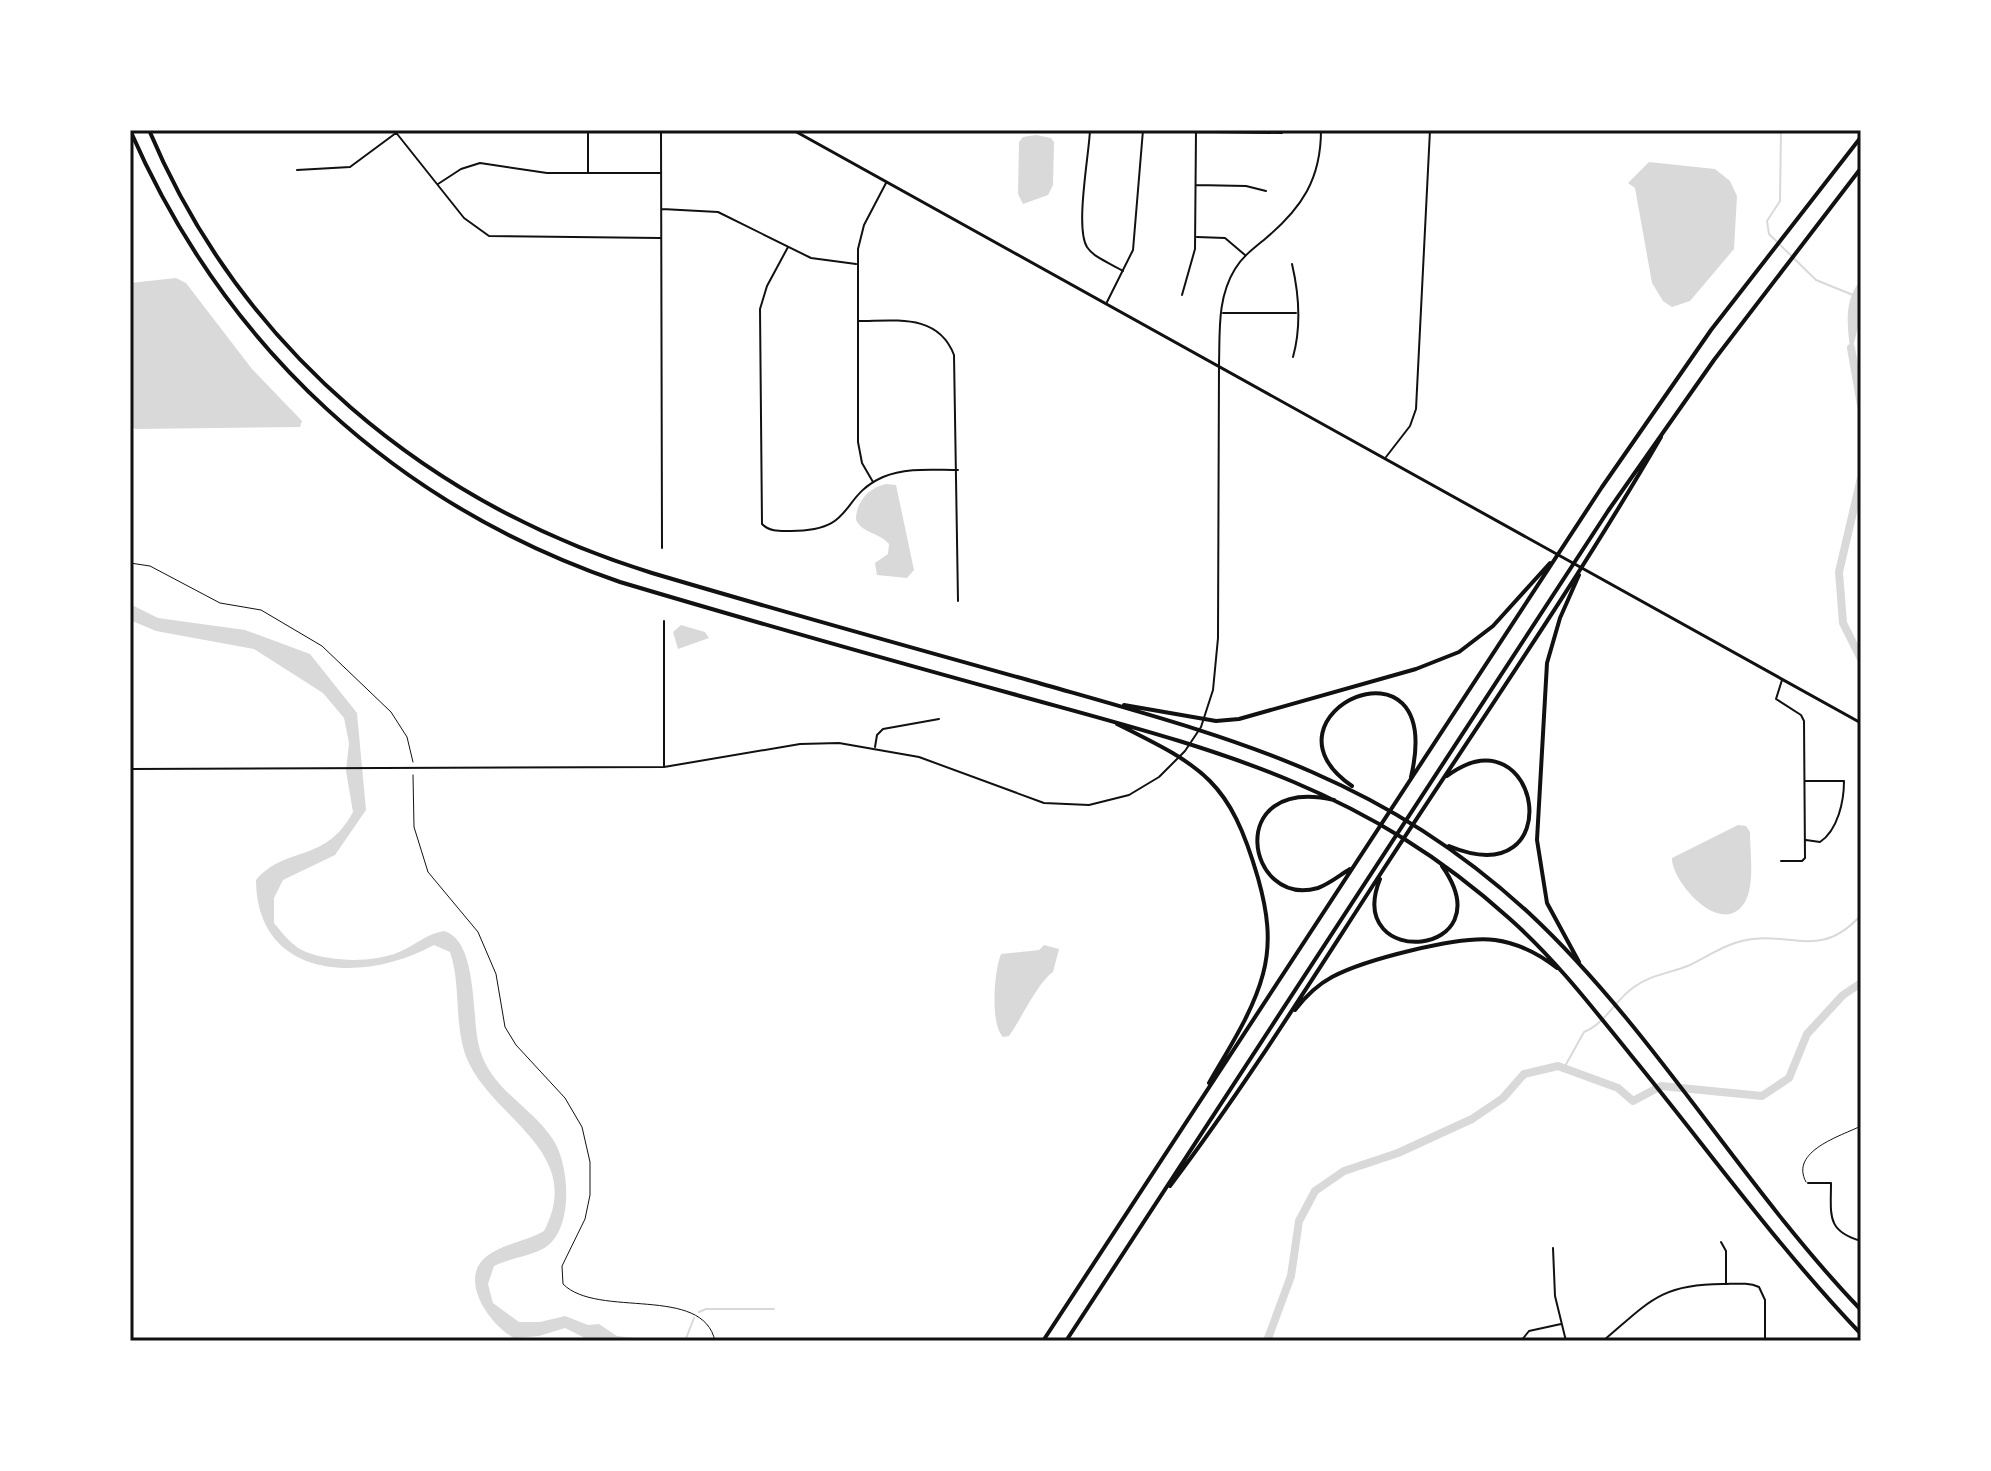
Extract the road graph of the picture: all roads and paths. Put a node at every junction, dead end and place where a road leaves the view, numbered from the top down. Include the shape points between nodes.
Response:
1 (130, 130) edge
2 (149, 130) edge
3 (588, 130) edge
4 (661, 130) edge
5 (793, 130) edge
6 (1090, 130) edge
7 (1143, 130) edge
8 (1321, 130) edge
9 (1430, 130) edge
10 (397, 131) edge
11 (1196, 131) edge
12 (1282, 133) dead end
13 (1861, 137) edge
14 (1861, 168) edge
15 (297, 170) dead end
16 (661, 173) junction
17 (588, 174) junction
18 (887, 182) junction
19 (438, 185) junction
20 (1196, 185) junction
21 (1266, 191) dead end
22 (661, 209) junction
23 (1195, 237) junction
24 (661, 238) junction
25 (788, 247) junction
26 (1245, 256) junction
27 (857, 264) junction
28 (1292, 264) dead end
29 (1124, 272) junction
30 (1182, 295) dead end
31 (1107, 302) junction
32 (1220, 313) junction
33 (1297, 313) junction
34 (858, 321) junction
35 (1293, 357) dead end
36 (1219, 364) junction
37 (1677, 410) junction
38 (1385, 458) junction
39 (958, 470) junction
40 (873, 482) junction
41 (662, 548) dead end
42 (1554, 558) junction
43 (130, 563) edge
44 (1582, 567) junction
45 (958, 601) dead end
46 (664, 621) dead end
47 (1782, 679) junction
48 (1091, 698) junction
49 (939, 719) dead end
50 (1108, 719) junction
51 (1861, 723) edge
52 (875, 747) junction
53 (664, 767) junction
54 (413, 768) junction
55 (130, 769) edge
56 (1445, 777) junction
57 (1410, 780) junction
58 (1805, 781) junction
59 (1371, 799) junction
60 (1342, 802) junction
61 (1805, 840) junction
62 (1442, 843) junction
63 (1438, 861) junction
64 (1781, 861) dead end
65 (1352, 868) junction
66 (1384, 868) junction
67 (1582, 968) junction
68 (1566, 976) junction
69 (1276, 1034) junction
70 (1188, 1120) junction
71 (1861, 1126) edge
72 (1808, 1183) joint
73 (1152, 1210) junction
74 (1861, 1241) edge
75 (1721, 1242) dead end
76 (1553, 1248) dead end
77 (1726, 1284) junction
78 (1861, 1310) edge
79 (1561, 1324) junction
80 (1861, 1334) edge
81 (715, 1341) edge
82 (1043, 1341) edge
83 (1066, 1341) edge
84 (1521, 1341) edge
85 (1566, 1341) edge
86 (1603, 1341) edge
87 (1765, 1341) edge

1 - 50 highway via 175,219 234,310 329,412 374,452 436,495 510,537 620,582
2 - 48 highway via 198,226 266,322 367,424 464,493 540,532 622,564
3 - 17 street
4 - 16 street
5 - 18 main road
6 - 29 street via 1084,242
7 - 29 street via 1133,250
8 - 26 street via 1319,167 1306,198
9 - 38 street via 1416,409 1410,426
10 - 15 street via 350,167
10 - 19 street
11 - 12 street
11 - 20 street
13 - 42 highway via 1648,419
14 - 37 highway
16 - 17 street
16 - 22 street
17 - 19 street via 480,163
18 - 27 street via 864,225
18 - 31 main road
19 - 24 street via 475,229 497,238
20 - 21 street
20 - 23 street
22 - 24 street
22 - 25 street via 718,212
23 - 26 street via 1225,238
23 - 30 street
24 - 41 street
25 - 27 street via 819,260
25 - 40 street via 764,293 759,319 765,527 826,528
26 - 32 street via 1228,282
27 - 34 street
28 - 33 street
29 - 31 street
31 - 36 main road
32 - 33 street
32 - 36 street
33 - 35 street
34 - 39 street via 918,322 947,339 957,370
34 - 40 street via 858,442
36 - 38 main road
36 - 52 street via 1218,647 1208,709 1171,766 1129,795 1065,806 1017,796 929,760
37 - 44 highway
37 - 73 highway
38 - 47 main road
39 - 40 street via 911,470
39 - 45 street
42 - 48 highway via 1481,638 1416,669 1265,713 1216,721
42 - 57 highway
43 - 54 path via 150,566 220,603 261,610 335,655 400,725 413,753
44 - 56 highway
44 - 67 highway via 1547,663 1537,840 1547,903
46 - 53 street
47 - 51 main road
47 - 58 street via 1776,699 1804,719
48 - 59 highway via 1264,750
49 - 52 street via 883,729
50 - 60 highway via 1232,756
50 - 70 highway via 1177,754 1218,787 1241,824 1265,907 1268,946 1258,990
52 - 53 street via 800,744
53 - 54 street
54 - 55 street
54 - 81 path via 414,827 428,872 478,932 496,974 505,1027 565,1098 582,1127 590,1195 585,1219 562,1266 563,1284 586,1297 694,1313 712,1330
56 - 62 highway via 1473,762 1503,765 1522,780 1531,811 1519,841 1496,855 1475,855
56 - 66 highway
57 - 59 highway via 1418,736 1410,713 1381,694 1348,698 1325,726 1326,755 1335,771
57 - 65 highway
58 - 61 street
58 - 61 street via 1844,781 1843,803 1829,834 1820,842
59 - 62 highway
60 - 63 highway
60 - 65 highway via 1309,795 1277,803 1261,821 1257,849 1268,873 1290,888 1319,888
61 - 64 street via 1804,861
62 - 67 highway via 1531,915
63 - 66 highway via 1454,885 1458,905 1446,931 1422,943 1398,940 1379,921 1375,892
63 - 68 highway via 1515,923
65 - 70 highway
66 - 69 highway
67 - 78 highway
68 - 69 highway via 1512,943 1455,943 1367,963 1331,978 1301,1002
68 - 80 highway via 1778,1243
69 - 73 highway
70 - 82 highway
71 - 72 lane via 1812,1150 1803,1173
72 - 74 street via 1831,1183 1833,1223 1842,1235
73 - 83 highway
75 - 77 street
76 - 79 street
77 - 86 street via 1669,1289
77 - 87 street via 1761,1289
79 - 84 street via 1529,1331
79 - 85 street

